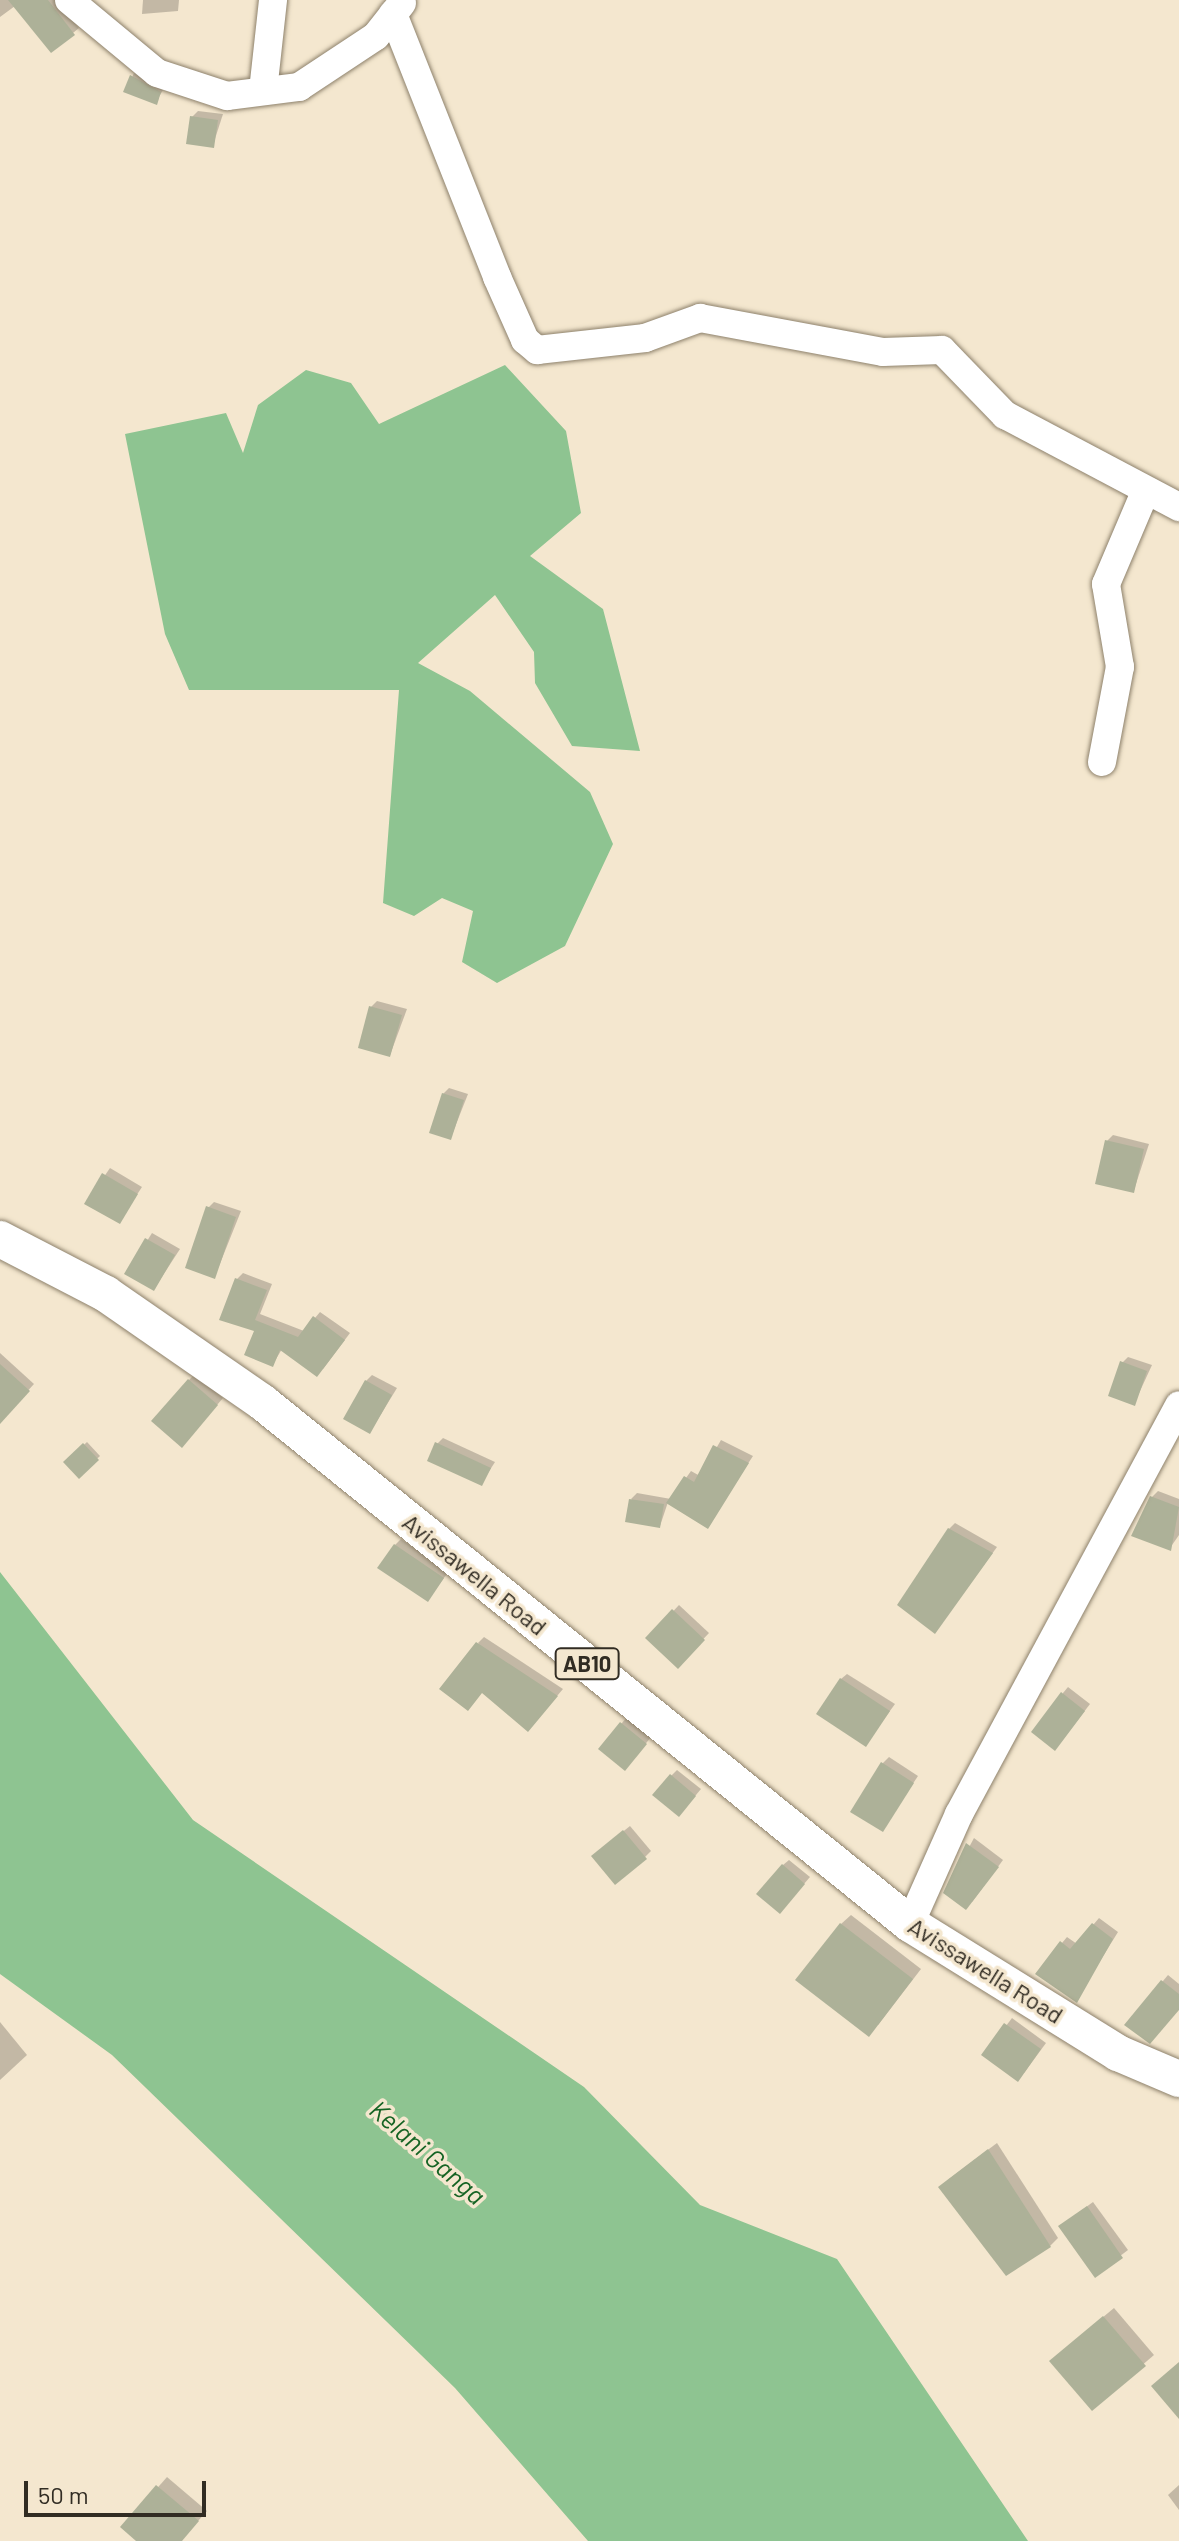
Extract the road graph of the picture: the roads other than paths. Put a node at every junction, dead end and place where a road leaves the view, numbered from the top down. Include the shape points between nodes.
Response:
1 (69, 0) edge
2 (273, 0) edge
3 (399, 7) edge
4 (263, 91) junction
5 (1145, 492) junction
6 (1179, 507) edge
7 (1102, 762) dead end
8 (0, 1239) edge
9 (1179, 1406) edge
10 (910, 1924) junction
11 (1179, 2079) edge

1 - 4 street via 157,73 227,96
2 - 4 street
3 - 4 street via 376,36 299,87
3 - 5 street via 497,277 525,340 537,350 645,338 700,318 883,352 942,350 1005,415
5 - 6 street
5 - 7 street via 1106,584 1120,667
8 - 10 main road, Avissawella Road / AB10 via 106,1294 262,1402
9 - 10 street via 959,1814
10 - 11 main road, Avissawella Road / AB10 via 1118,2053

